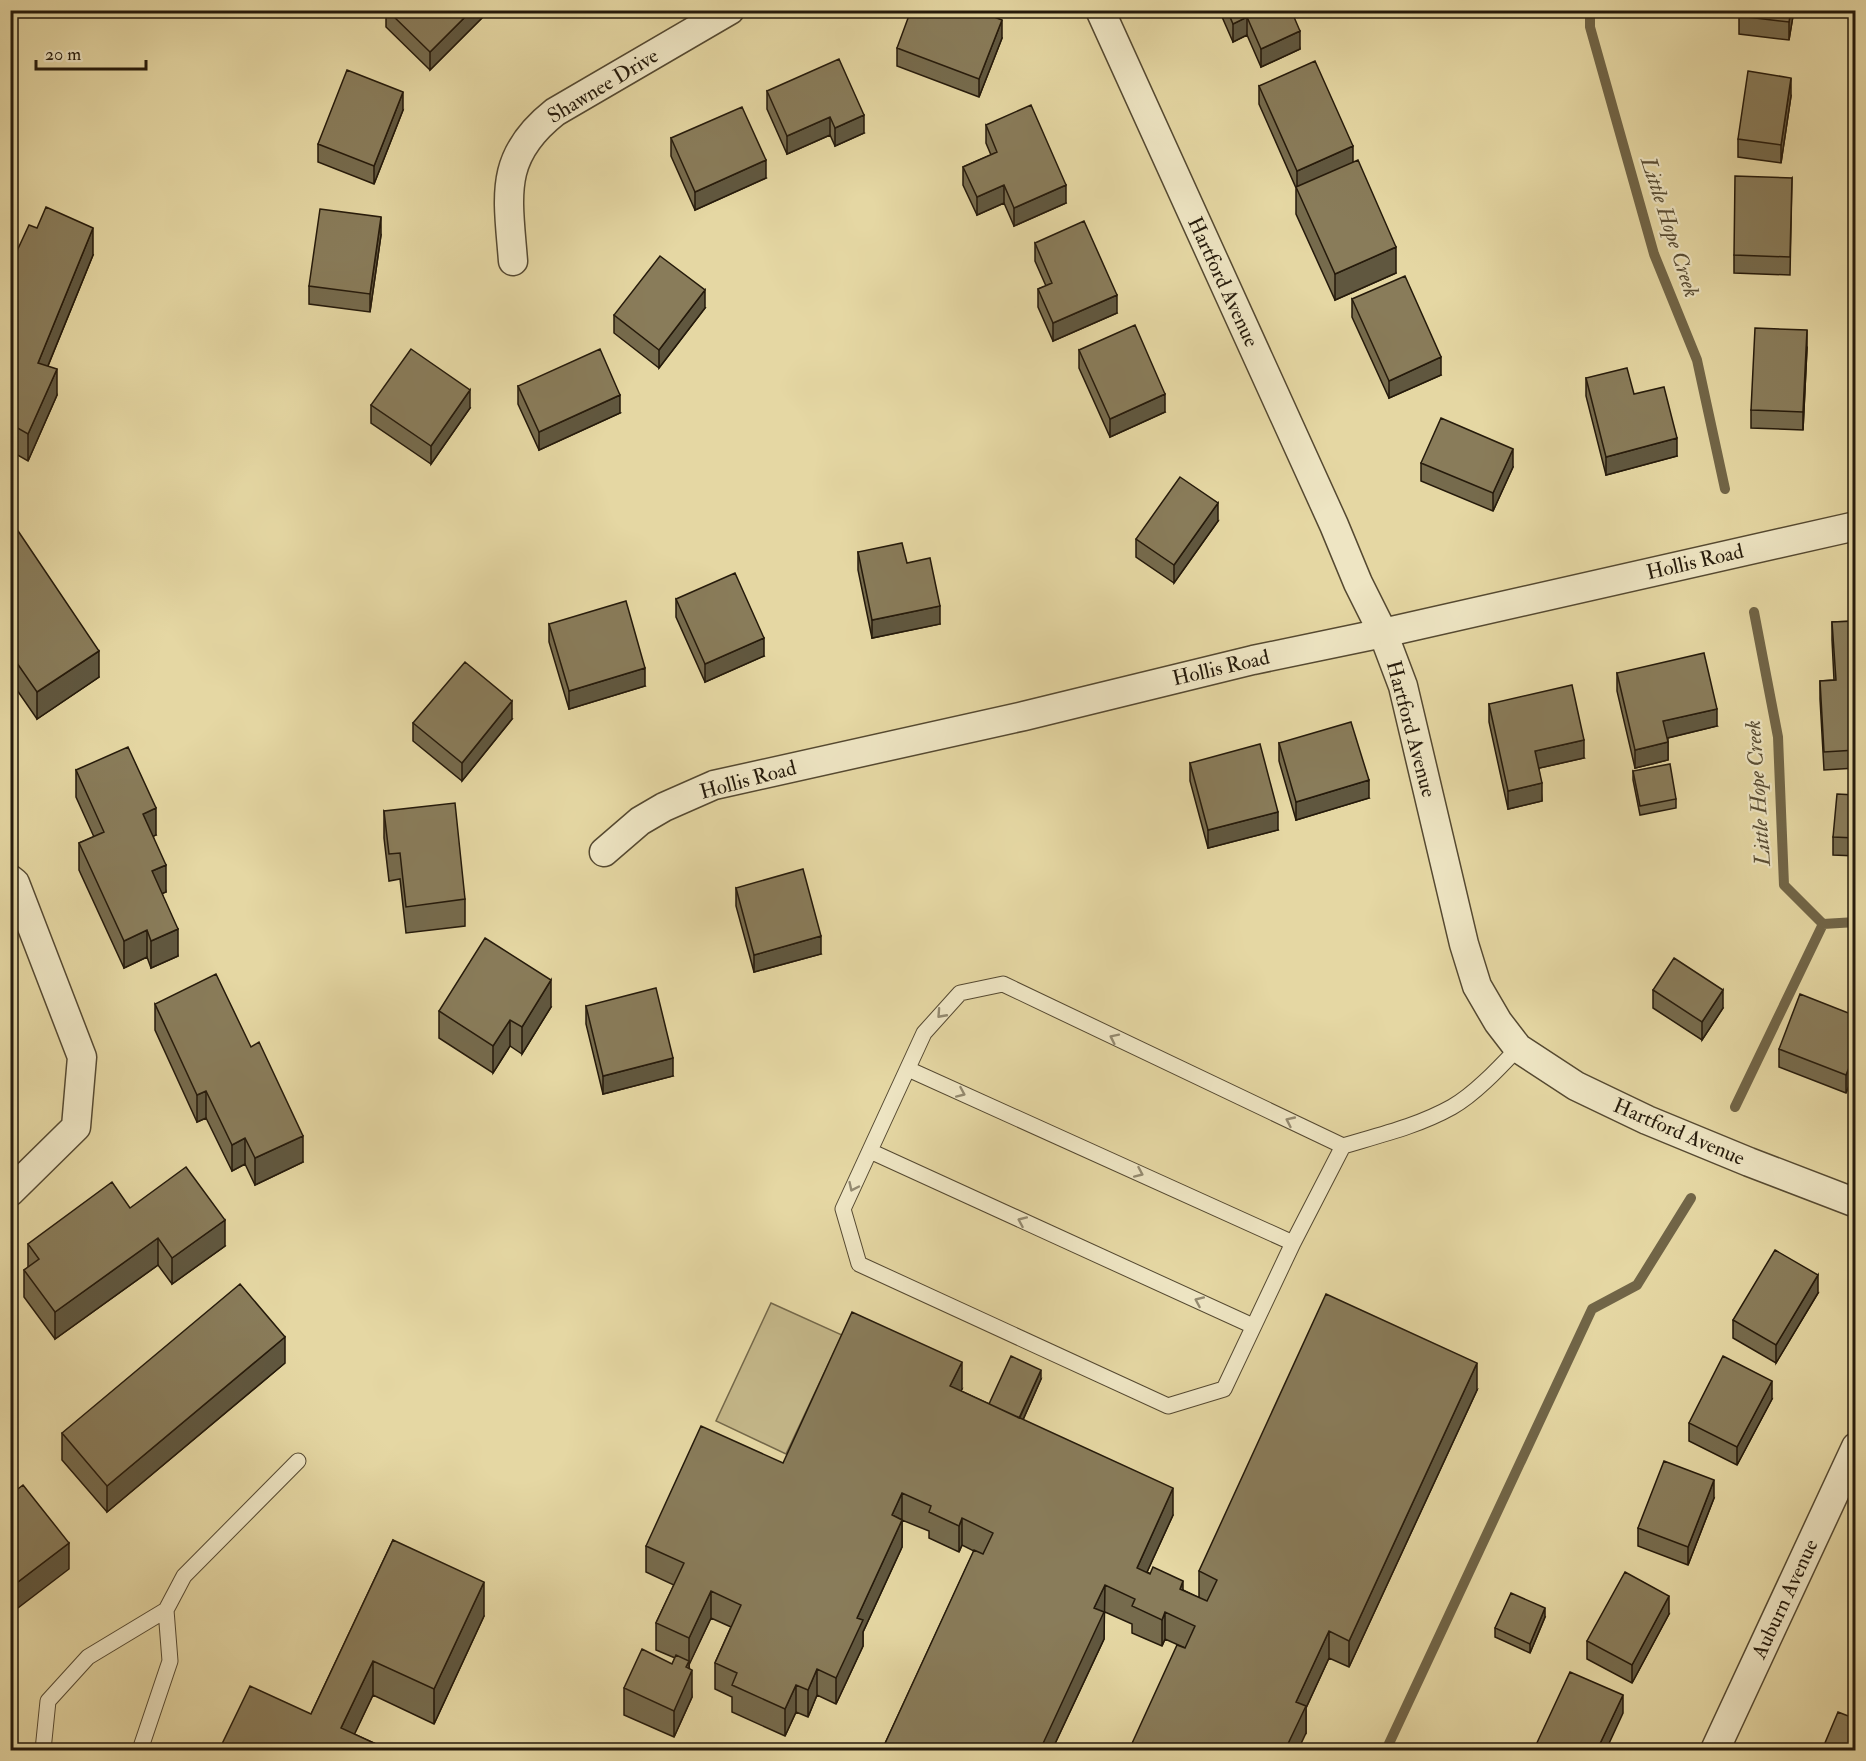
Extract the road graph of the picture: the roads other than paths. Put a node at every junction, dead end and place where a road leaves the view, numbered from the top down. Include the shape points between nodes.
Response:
1 (730, 10) edge
2 (1100, 10) edge
3 (513, 261) dead end
4 (1856, 526) edge
5 (1383, 633) junction
6 (604, 852) dead end
7 (10, 879) edge
8 (1518, 1048) junction
9 (908, 1069) junction
10 (1343, 1146) junction
11 (870, 1151) junction
12 (10, 1192) edge
13 (1856, 1203) edge
14 (1293, 1243) junction
15 (1252, 1326) junction
16 (1856, 1447) edge
17 (297, 1461) dead end
18 (166, 1610) junction
19 (43, 1750) edge
20 (140, 1750) edge
21 (1715, 1750) edge

1 - 3 street, Shawnee Drive via 542,122 513,165 507,193
2 - 5 street, Hartford Avenue
4 - 5 street, Hollis Road
5 - 6 street, Hollis Road via 714,784 640,821
5 - 8 street, Hartford Avenue via 1403,686 1477,986
7 - 12 street via 82,1057 76,1127
8 - 10 lane via 1496,1072 1454,1106 1406,1128
8 - 13 street, Hartford Avenue via 1575,1086 1647,1120
10 -> 9 lane via 1003,984 960,993 924,1033
9 - 11 lane
9 -> 14 lane
10 - 14 lane
15 -> 11 lane
11 -> 15 lane via 843,1209 860,1264 1157,1401 1168,1406 1224,1389
14 - 15 lane
16 - 21 street, Auburn Avenue
17 - 18 lane via 184,1576
18 - 19 lane via 88,1657 48,1701
18 - 20 lane via 170,1661

